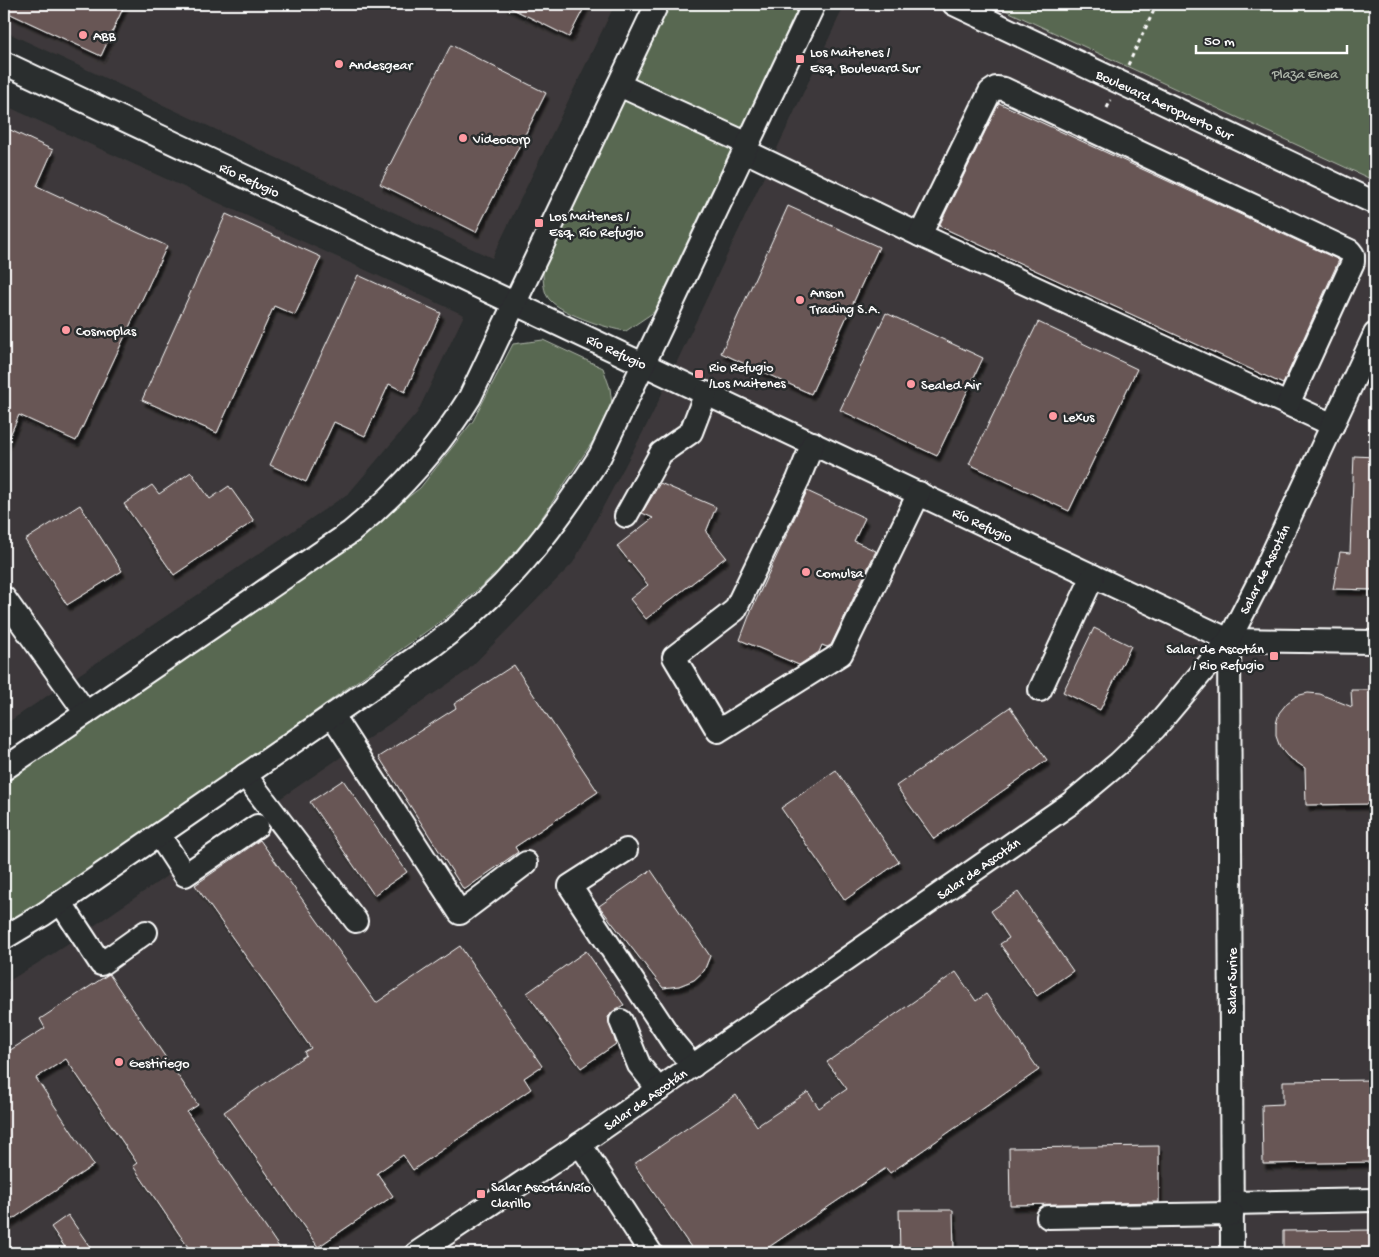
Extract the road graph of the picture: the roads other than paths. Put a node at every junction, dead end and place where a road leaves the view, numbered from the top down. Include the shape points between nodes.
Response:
1 (657, 4) edge
2 (814, 4) edge
3 (954, 4) edge
4 (4, 63) edge
5 (618, 85) junction
6 (746, 148) junction
7 (1375, 203) edge
8 (920, 235) junction
9 (516, 303) junction
10 (1375, 334) edge
11 (645, 364) junction
12 (1366, 377) edge
13 (706, 393) junction
14 (1288, 404) junction
15 (1333, 425) junction
16 (813, 444) junction
17 (919, 494) junction
18 (626, 516) dead end
19 (1093, 576) junction
20 (4, 598) edge
21 (1229, 640) junction
22 (1375, 642) edge
23 (1191, 686) junction
24 (1040, 690) dead end
25 (1230, 708) junction
26 (86, 713) junction
27 (332, 715) junction
28 (4, 769) edge
29 (245, 775) junction
30 (257, 826) dead end
31 (159, 835) junction
32 (626, 850) dead end
33 (526, 864) dead end
34 (61, 903) junction
35 (356, 921) dead end
36 (146, 932) dead end
37 (4, 938) edge
38 (621, 1021) dead end
39 (693, 1066) junction
40 (658, 1090) junction
41 (580, 1144) junction
42 (1375, 1200) edge
43 (1232, 1208) junction
44 (1048, 1217) dead end
45 (417, 1253) edge
46 (651, 1253) edge
47 (1232, 1253) edge

1 - 5 street
2 - 6 street
3 - 7 street, Boulevard Aeropuerto Sur
4 - 9 street, Río Refugio
5 - 6 street
5 - 9 street
6 - 8 street
6 - 11 street
8 - 14 street
8 - 14 street via 990,92 996,88 1004,89 1350,250 1353,262
9 - 11 street, Río Refugio
9 - 26 street via 455,422 385,502 351,532
10 - 12 street, Salar de Ascotán
11 - 13 street, Río Refugio
11 - 27 street via 600,456 568,507 507,582 459,626
12 - 15 street, Salar de Ascotán
13 - 16 street, Río Refugio
13 - 18 street via 691,432 661,453
14 - 15 street
15 - 21 street, Salar de Ascotán
16 - 17 street, Río Refugio
16 - 17 street via 735,610 674,657 718,731 841,654
17 - 19 street, Río Refugio
19 - 21 street, Río Refugio
19 - 24 street
20 - 26 street
21 - 22 street
21 - 23 street, Salar de Ascotán
21 - 25 street, Salar Surire
23 - 25 street via 1212,691
23 - 39 street, Salar de Ascotán via 1155,728 1071,803
25 - 43 street, Salar Surire
26 - 28 street
27 - 29 street
27 - 33 street via 460,913
29 - 31 street
29 - 35 street
30 - 31 street via 184,875
31 - 34 street
32 - 39 street via 570,886 673,1042
34 - 36 street via 102,964
34 - 37 street
38 - 40 street via 639,1065
39 - 40 street, Salar de Ascotán
40 - 41 street, Salar de Ascotán
41 - 45 street, Salar de Ascotán
41 - 46 street
42 - 43 street
43 - 44 street
43 - 47 street, Salar Surire

